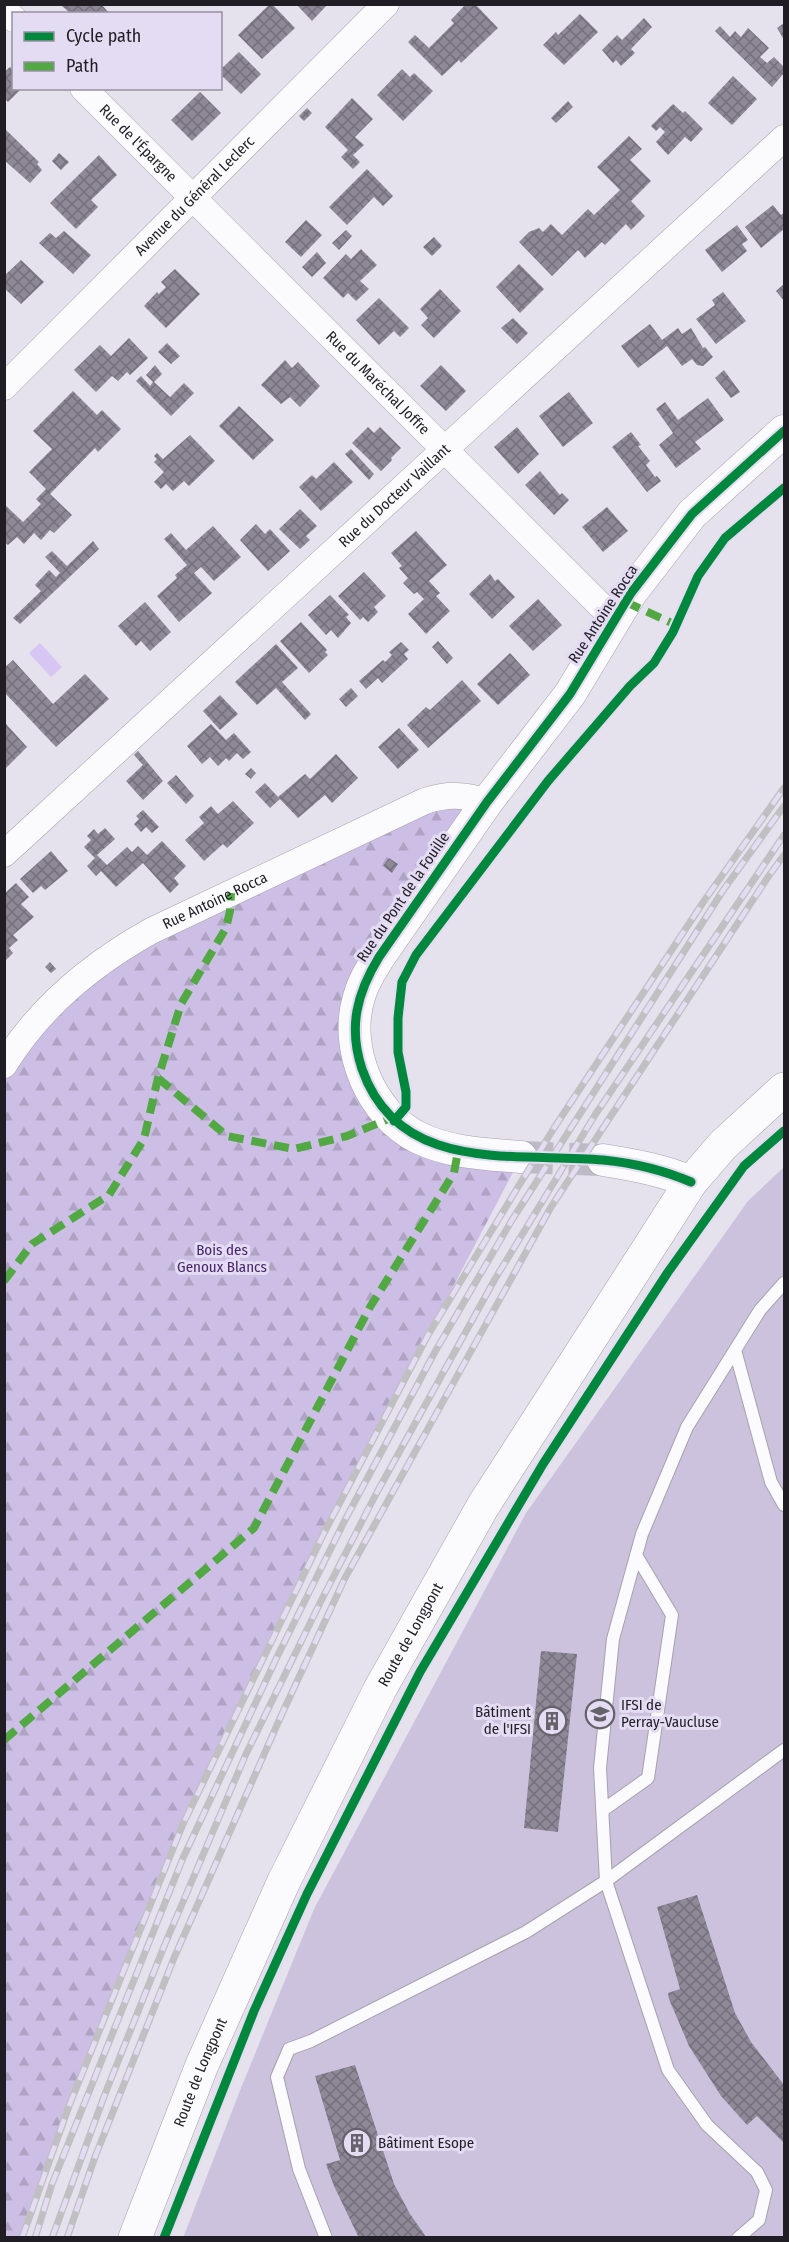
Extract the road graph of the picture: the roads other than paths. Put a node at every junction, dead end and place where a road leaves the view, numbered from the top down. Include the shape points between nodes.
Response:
1 (386, 4) edge
2 (84, 90) edge
3 (784, 138) edge
4 (192, 199) junction
5 (4, 387) edge
6 (784, 431) edge
7 (444, 451) junction
8 (614, 619) junction
9 (487, 802) junction
10 (4, 854) edge
11 (4, 1065) edge
12 (784, 1089) edge
13 (521, 1156) tunnel mouth
14 (603, 1160) tunnel mouth
15 (691, 1182) junction
16 (784, 1283) edge
17 (735, 1350) junction
18 (784, 1505) edge
19 (636, 1555) junction
20 (784, 1750) edge
21 (603, 1810) junction
22 (606, 1881) junction
23 (135, 2238) edge
24 (326, 2238) edge
25 (738, 2238) edge

1 - 4 street, Avenue du Général Leclerc
2 - 4 street, Rue de l'Épargne
3 - 7 street, Rue du Docteur Vaillant
4 - 5 street, Avenue du Général Leclerc
4 - 7 street, Rue du Maréchal Joffre
6 - 8 street, Rue Antoine Rocca via 692,514
7 - 8 street, Rue du Maréchal Joffre
7 - 10 street, Rue du Docteur Vaillant
8 - 9 street, Rue Antoine Rocca via 570,694
9 - 11 street, Rue Antoine Rocca via 457,795 424,801 151,931 119,949 67,990 30,1028
9 - 13 street, Rue du Pont de la Fouille via 366,978 358,999 356,1043 375,1098 402,1128 418,1138 458,1150
12 - 15 main road, Route de Longpont via 723,1145
14 - 15 street via 640,1166
15 - 23 main road, Route de Longpont via 483,1506 380,1689 285,1881 202,2065
16 - 17 lane via 760,1310
17 - 18 lane via 771,1482
17 - 19 lane via 687,1427
19 - 21 lane via 614,1639 600,1768
19 - 21 lane via 672,1615 648,1778
20 - 22 lane
21 - 22 lane
22 - 24 lane via 526,1932 289,2049 277,2078 299,2169
22 - 25 lane via 668,2070 706,2125 757,2172 766,2190 759,2220

